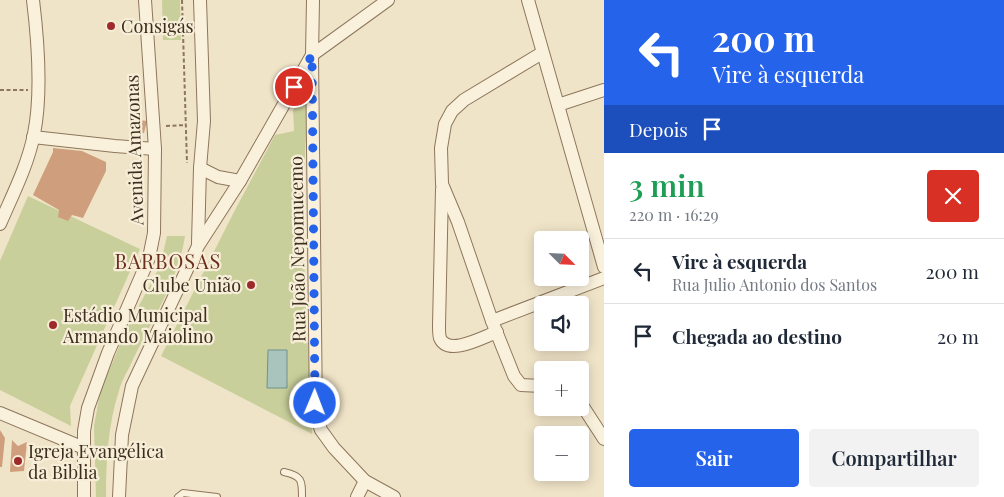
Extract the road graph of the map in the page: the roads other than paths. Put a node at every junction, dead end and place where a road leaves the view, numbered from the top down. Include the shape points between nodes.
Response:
1 (33, 0) edge
2 (145, 0) edge
3 (200, 0) edge
4 (313, 0) edge
5 (388, 0) edge
6 (528, 0) edge
7 (542, 53) junction
8 (312, 55) junction
9 (604, 90) edge
10 (558, 105) junction
11 (33, 137) junction
12 (155, 149) junction
13 (194, 170) junction
14 (240, 181) junction
15 (442, 184) junction
16 (0, 224) edge
17 (198, 246) junction
18 (604, 267) edge
19 (604, 278) edge
20 (495, 327) junction
21 (534, 386) edge
22 (0, 413) edge
23 (589, 416) edge
24 (604, 439) edge
25 (84, 448) junction
26 (284, 472) dead end
27 (365, 481) junction
28 (84, 497) edge
29 (119, 497) edge
30 (178, 497) edge
31 (217, 497) edge
32 (302, 497) edge
33 (357, 497) edge
34 (394, 497) edge

1 - 11 street via 37,39 37,112
2 - 12 street, Avenida Amazonas
3 - 13 street via 204,121
4 - 8 street, Rua João Nepomucemo
5 - 8 street
6 - 7 street
7 - 10 street
7 - 15 street via 464,100 452,111 445,124 441,148
8 - 14 street
8 - 27 street, Rua João Nepomucemo via 316,415 321,430 334,448
9 - 10 street
10 - 18 street
11 - 12 street
11 - 16 street
12 - 25 street, Avenida Amazonas via 153,245 92,396 85,425
13 - 14 street
13 - 17 street
14 - 17 street
15 - 20 street
15 - 20 street via 440,338 454,348
17 - 29 street via 132,386 122,435
19 - 20 street
20 - 21 street via 518,382
22 - 25 street
23 - 24 street
25 - 28 street, Avenida Amazonas
26 - 32 lane via 298,477 302,483
27 - 33 street
27 - 34 street, Rua João Nepomucemo
30 - 31 lane via 183,493

